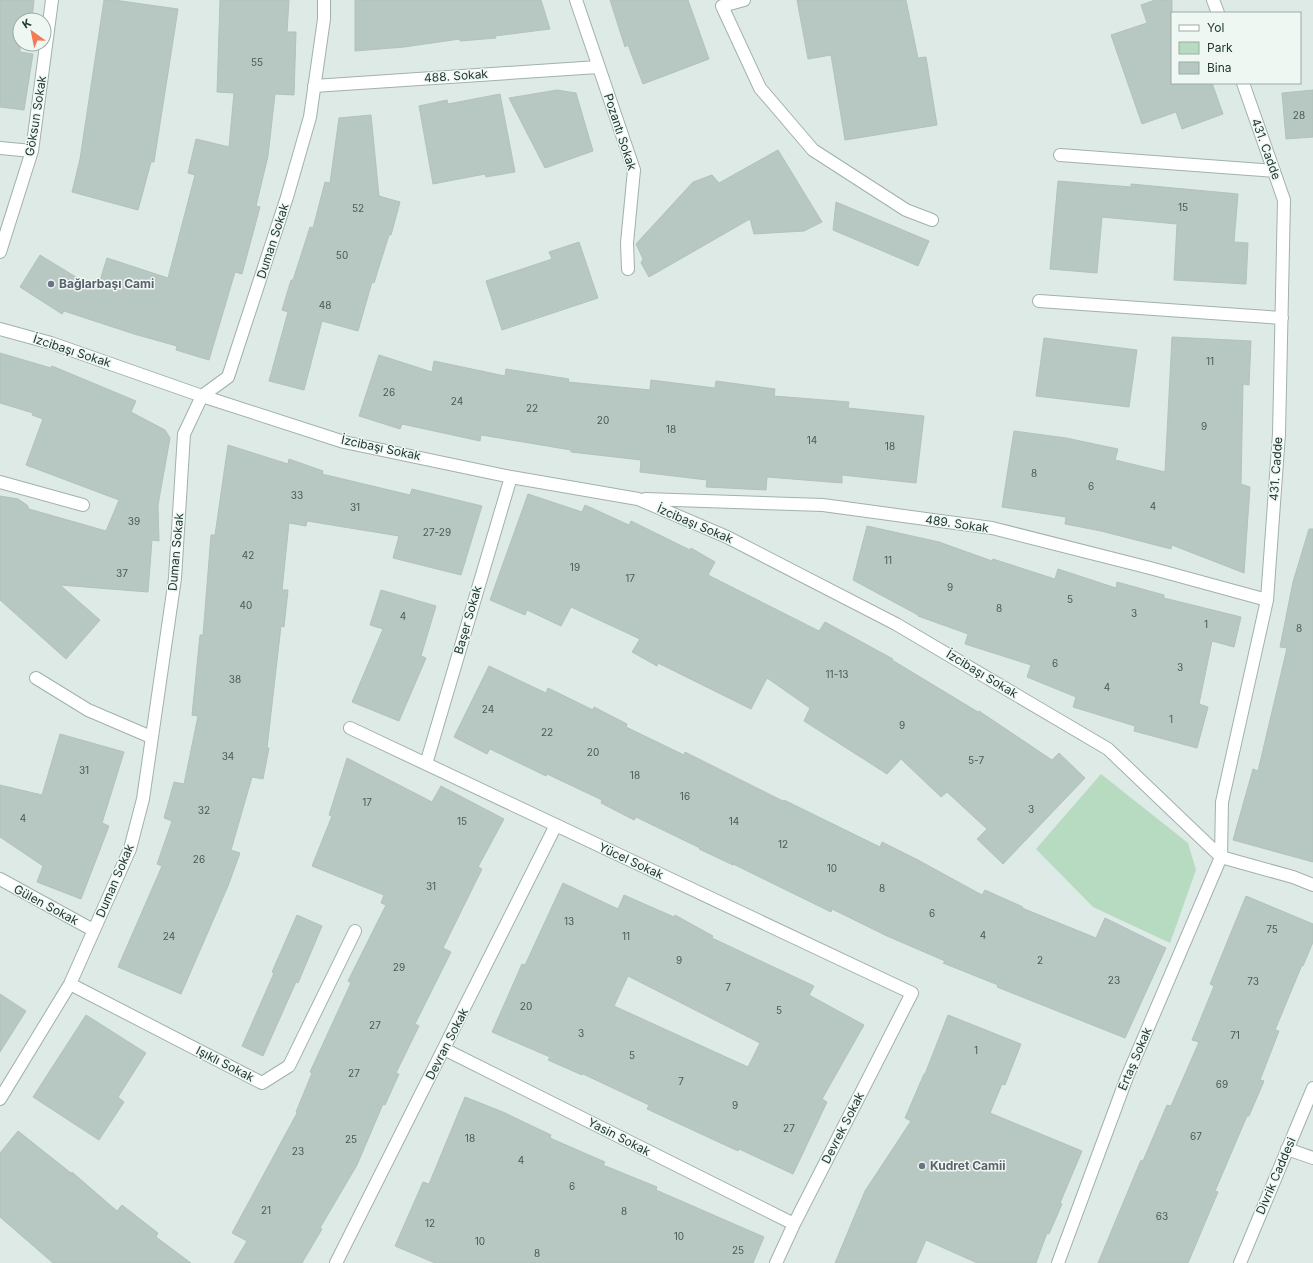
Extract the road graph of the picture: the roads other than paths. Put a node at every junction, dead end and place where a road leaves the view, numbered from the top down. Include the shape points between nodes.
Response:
1 (52, 0) edge
2 (324, 0) edge
3 (576, 0) edge
4 (744, 0) edge
5 (1213, 0) edge
6 (1218, 12) edge
7 (598, 67) junction
8 (1243, 84) edge
9 (314, 86) junction
10 (0, 148) edge
11 (32, 151) junction
12 (1060, 155) dead end
13 (1274, 171) junction
14 (932, 220) dead end
15 (0, 252) edge
16 (628, 269) dead end
17 (1039, 301) dead end
18 (1282, 318) junction
19 (0, 330) edge
20 (202, 396) junction
21 (511, 477) junction
22 (0, 482) edge
23 (638, 499) junction
24 (83, 505) dead end
25 (1267, 600) junction
26 (36, 678) dead end
27 (350, 728) dead end
28 (151, 737) junction
29 (426, 764) junction
30 (556, 825) junction
31 (1221, 857) junction
32 (0, 879) edge
33 (1313, 885) edge
34 (93, 930) junction
35 (355, 931) dead end
36 (70, 984) junction
37 (912, 993) joint
38 (444, 1049) junction
39 (1313, 1088) edge
40 (0, 1099) edge
41 (1288, 1149) junction
42 (1313, 1158) edge
43 (794, 1224) junction
44 (338, 1263) edge
45 (776, 1263) edge
46 (1058, 1263) edge
47 (1240, 1263) edge

1 - 11 street, Göksun Sokak
2 - 9 street, Duman Sokak via 324,20
3 - 7 street, Pozantı Sokak
4 - 14 street via 722,6 760,88 813,150 906,210
5 - 6 street
7 - 9 street, 488. Sokak
7 - 16 street, Pozantı Sokak via 634,170 627,243
8 - 13 street, 431. Cadde
9 - 20 street, Duman Sokak via 310,117 297,161 228,377
10 - 11 street
11 - 15 street, Göksun Sokak
12 - 13 street
13 - 18 street, 431. Cadde via 1284,200
17 - 18 street
18 - 25 street, 431. Cadde via 1279,434
19 - 20 street, İzcibaşı Sokak via 51,343
20 - 21 street, İzcibaşı Sokak via 344,442
20 - 28 street, Duman Sokak via 184,434 175,578
21 - 23 street, İzcibaşı Sokak
21 - 29 street, Başer Sokak
22 - 24 street
23 - 25 street, 489. Sokak via 823,505 992,528
23 - 31 street, İzcibaşı Sokak via 727,537 896,624 1108,749
25 - 31 street, 431. Cadde via 1222,802
26 - 28 street via 88,710
27 - 29 street, Yücel Sokak
28 - 34 street, Duman Sokak via 143,798 130,849
29 - 30 street, Yücel Sokak
30 - 37 street, Yücel Sokak
30 - 38 street, Devran Sokak
31 - 33 street, İzcibaşı Sokak
31 - 46 street, Ertaş Sokak via 1127,1077
32 - 34 street, Gülen Sokak
34 - 36 street, Duman Sokak
35 - 36 street, Işıklı Sokak via 289,1066 262,1083
36 - 40 street, Duman Sokak
37 - 43 street, Devrek Sokak
38 - 43 street, Yasin Sokak
38 - 44 street, Devran Sokak
39 - 41 street, Divrik Caddesi
41 - 42 street
41 - 47 street, Divrik Caddesi
43 - 45 street, Devrek Sokak

